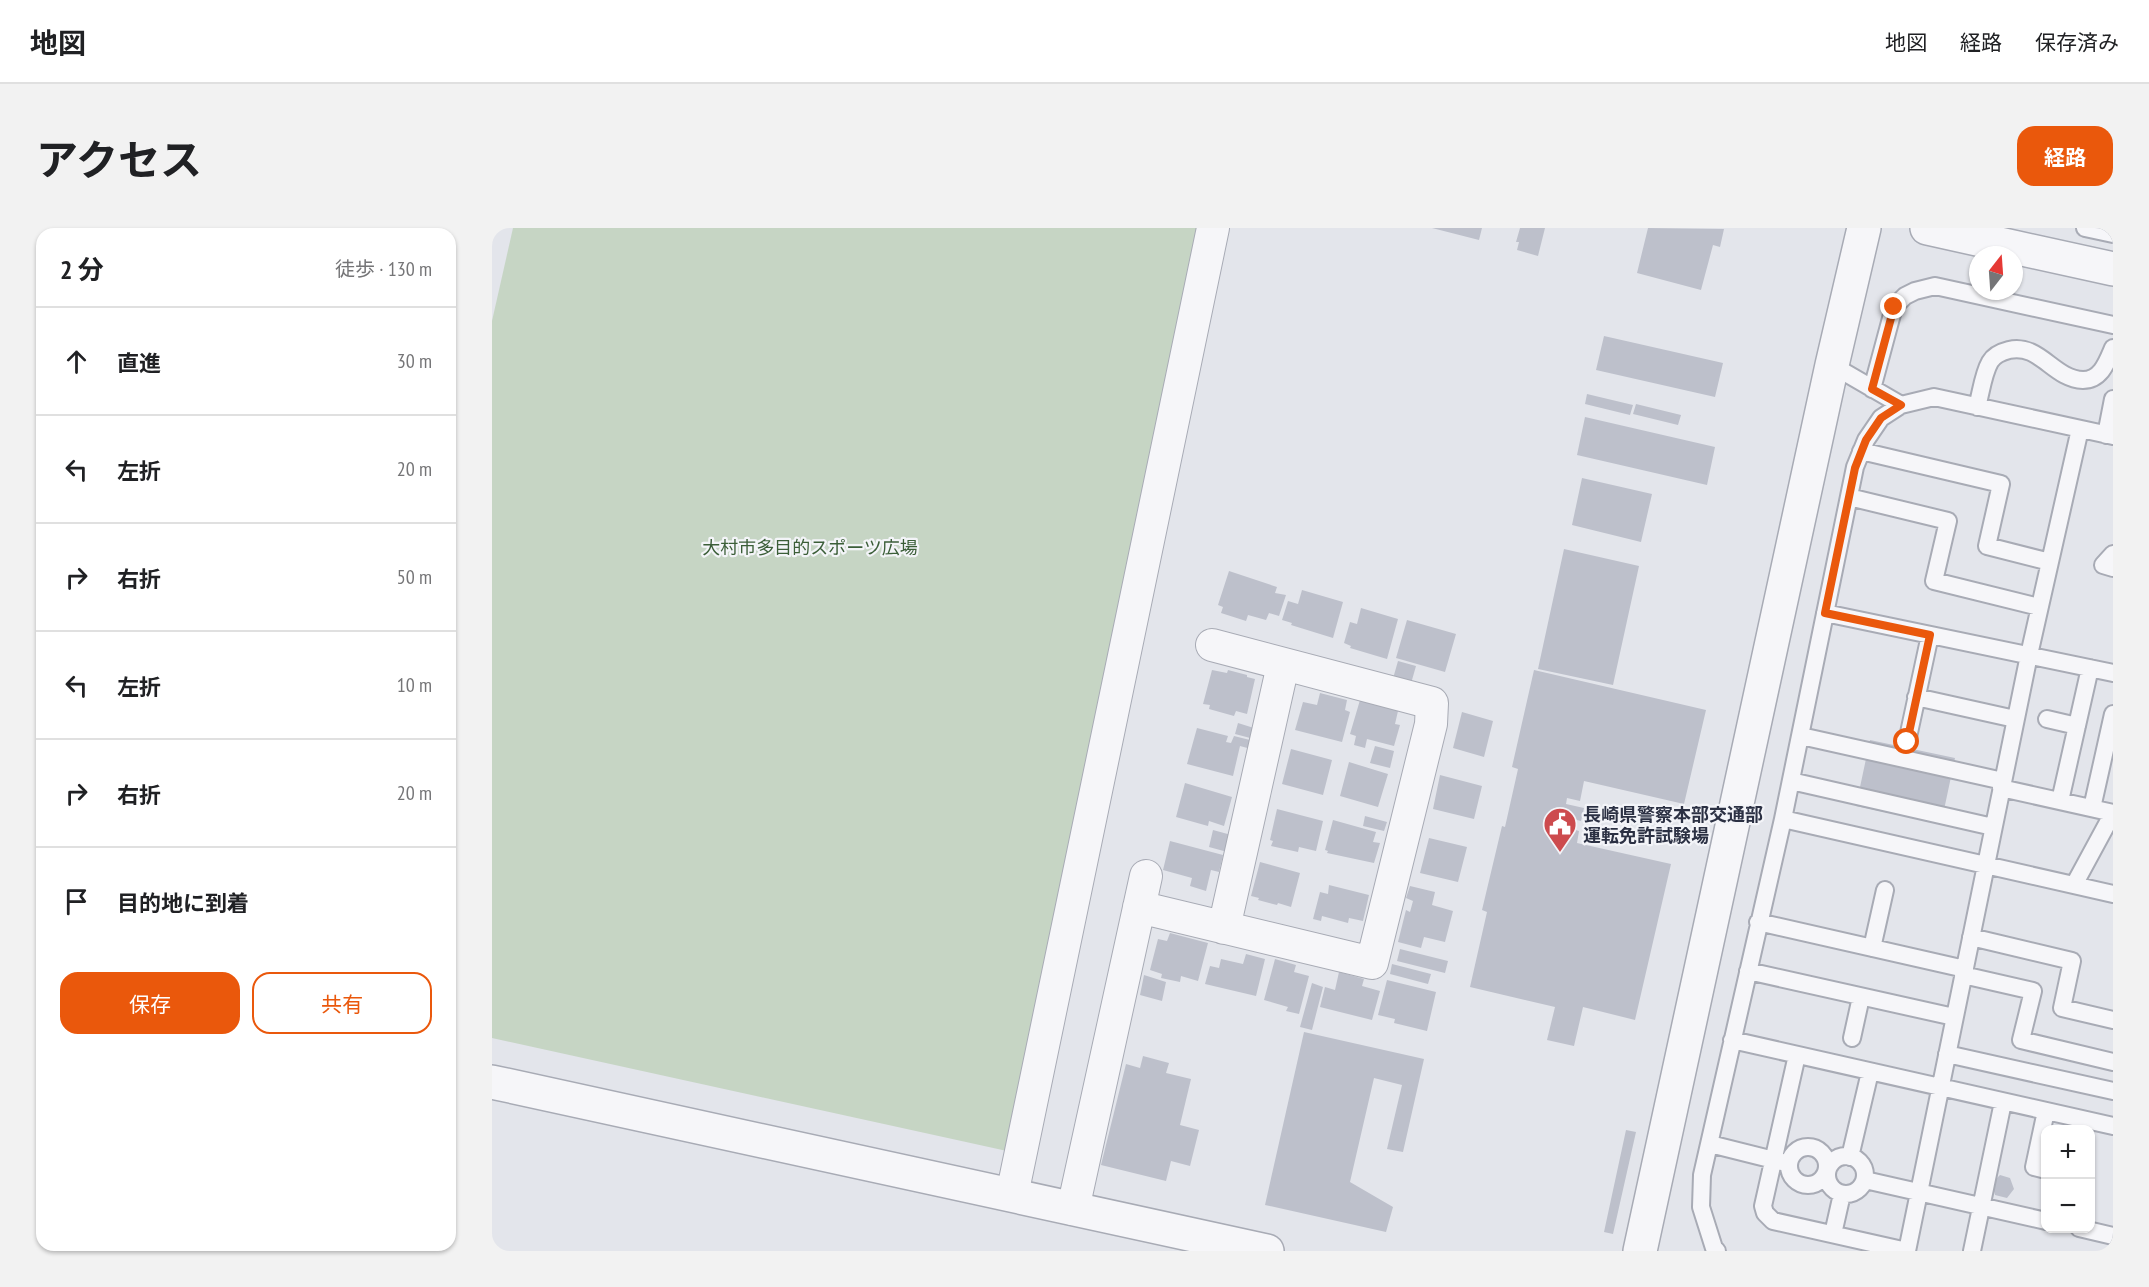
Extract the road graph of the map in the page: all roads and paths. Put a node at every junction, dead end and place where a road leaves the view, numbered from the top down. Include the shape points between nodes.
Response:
1 (1213, 228) edge
2 (1864, 228) edge
3 (1927, 228) edge
4 (2085, 228) edge
5 (2113, 234) edge
6 (2113, 269) edge
7 (2113, 325) edge
8 (2113, 348) edge
9 (1832, 365) junction
10 (1872, 389) junction
11 (2113, 399) edge
12 (1901, 405) junction
13 (1977, 407) junction
14 (2080, 429) junction
15 (2109, 435) edge
16 (1861, 451) junction
17 (1849, 497) junction
18 (2113, 554) edge
19 (2050, 562) junction
20 (2113, 568) edge
21 (2039, 607) junction
22 (1825, 613) junction
23 (1930, 635) junction
24 (1212, 645) dead end
25 (2028, 655) junction
26 (2113, 656) edge
27 (1283, 665) junction
28 (2101, 670) edge
29 (1916, 697) junction
30 (2113, 714) edge
31 (2015, 719) junction
32 (2047, 719) dead end
33 (2077, 726) junction
34 (1801, 736) junction
35 (1907, 742) dead end
36 (2109, 750) edge
37 (1791, 781) junction
38 (2002, 784) junction
39 (2061, 801) junction
40 (2092, 808) junction
41 (2113, 813) edge
42 (1783, 819) junction
43 (1993, 827) junction
44 (1986, 865) junction
45 (1146, 876) dead end
46 (2074, 885) junction
47 (1885, 890) dead end
48 (2113, 894) edge
49 (1139, 907) junction
50 (1758, 922) junction
51 (1224, 928) junction
52 (1971, 937) junction
53 (1872, 948) junction
54 (1748, 971) junction
55 (1964, 972) junction
56 (1861, 997) junction
57 (1954, 1017) junction
58 (2113, 1020) edge
59 (1852, 1038) dead end
60 (1732, 1040) junction
61 (1947, 1054) junction
62 (1797, 1055) junction
63 (2113, 1062) edge
64 (1870, 1072) junction
65 (492, 1082) edge
66 (1940, 1088) junction
67 (2113, 1091) edge
68 (2003, 1102) junction
69 (2046, 1111) junction
70 (2043, 1125) edge
71 (2113, 1126) edge
72 (2041, 1134) edge
73 (1710, 1144) junction
74 (1850, 1157) junction
75 (1781, 1162) junction
76 (2041, 1169) edge
77 (1827, 1171) junction
78 (1864, 1180) junction
79 (1918, 1193) junction
80 (1842, 1194) junction
81 (1012, 1195) junction
82 (1981, 1207) junction
83 (1072, 1209) junction
84 (2041, 1220) edge
85 (2095, 1232) edge
86 (1833, 1234) junction
87 (2113, 1236) edge
88 (1267, 1251) edge
89 (1640, 1251) edge
90 (1717, 1251) edge
91 (1907, 1251) edge
92 (1972, 1251) edge

1 - 81 street
2 - 9 street
3 - 6 street
4 - 5 lane
7 - 10 lane via 1935,286 1916,291 1894,307
8 - 13 lane via 2103,369 2089,380 2064,376 2028,350 2019,348 1994,356
9 - 10 lane
9 - 89 street
10 - 12 lane
11 - 15 lane
12 - 13 lane via 1934,397
12 - 16 lane via 1881,418
13 - 14 lane
14 - 15 lane
14 - 19 lane
16 - 17 lane
16 - 19 lane via 2001,484 1987,546
17 - 21 lane via 1948,521 1934,582
17 - 22 lane
18 - 20 lane via 2103,566
19 - 21 lane
21 - 25 lane
22 - 23 lane
22 - 34 lane
23 - 25 lane
23 - 29 lane
24 - 27 street
25 - 28 lane
25 - 31 lane
26 - 28 lane
27 - 51 street
27 - 51 street via 1432,703 1431,724 1372,963
28 - 33 lane
29 - 31 lane
29 - 35 lane
30 - 36 lane
31 - 38 lane
32 - 33 lane
33 - 39 lane
34 - 37 lane
34 - 38 lane
36 - 40 lane
37 - 42 lane
37 - 43 lane
38 - 39 lane
38 - 43 lane
39 - 40 lane
40 - 41 lane
41 - 46 lane
42 - 44 lane
42 - 50 lane
43 - 44 lane
44 - 46 lane
44 - 52 lane
45 - 49 street
46 - 48 lane
47 - 53 lane
49 - 51 street
49 - 83 street
50 - 53 lane
50 - 54 lane
52 - 55 lane
52 - 58 lane via 2072,961 2062,1008
53 - 55 lane
54 - 56 lane
54 - 60 lane
55 - 57 lane
55 - 63 lane via 2032,992 2021,1040
56 - 57 lane
56 - 59 lane
57 - 61 lane
60 - 62 lane
60 - 73 lane
61 - 66 lane
61 - 67 lane
62 - 64 lane
62 - 75 lane
64 - 66 lane
64 - 74 lane
65 - 81 street
66 - 68 lane
66 - 79 lane
68 - 69 lane
68 - 82 lane
69 - 70 lane
69 - 71 lane
72 - 76 lane via 2034,1167
73 - 75 lane
73 - 90 lane via 1702,1175 1701,1207
74 - 77 lane via 1836,1159
74 - 78 lane via 1863,1167
75 - 77 lane via 1795,1181 1807,1186 1819,1182
75 - 77 lane via 1810,1147 1825,1158
75 - 86 lane via 1763,1206 1765,1213 1773,1221
77 - 80 lane via 1829,1185
78 - 79 lane
78 - 80 lane via 1857,1191
79 - 82 lane
79 - 91 lane
80 - 86 lane
81 - 83 street
82 - 84 lane
82 - 92 lane
83 - 88 street
85 - 87 lane
86 - 91 lane

